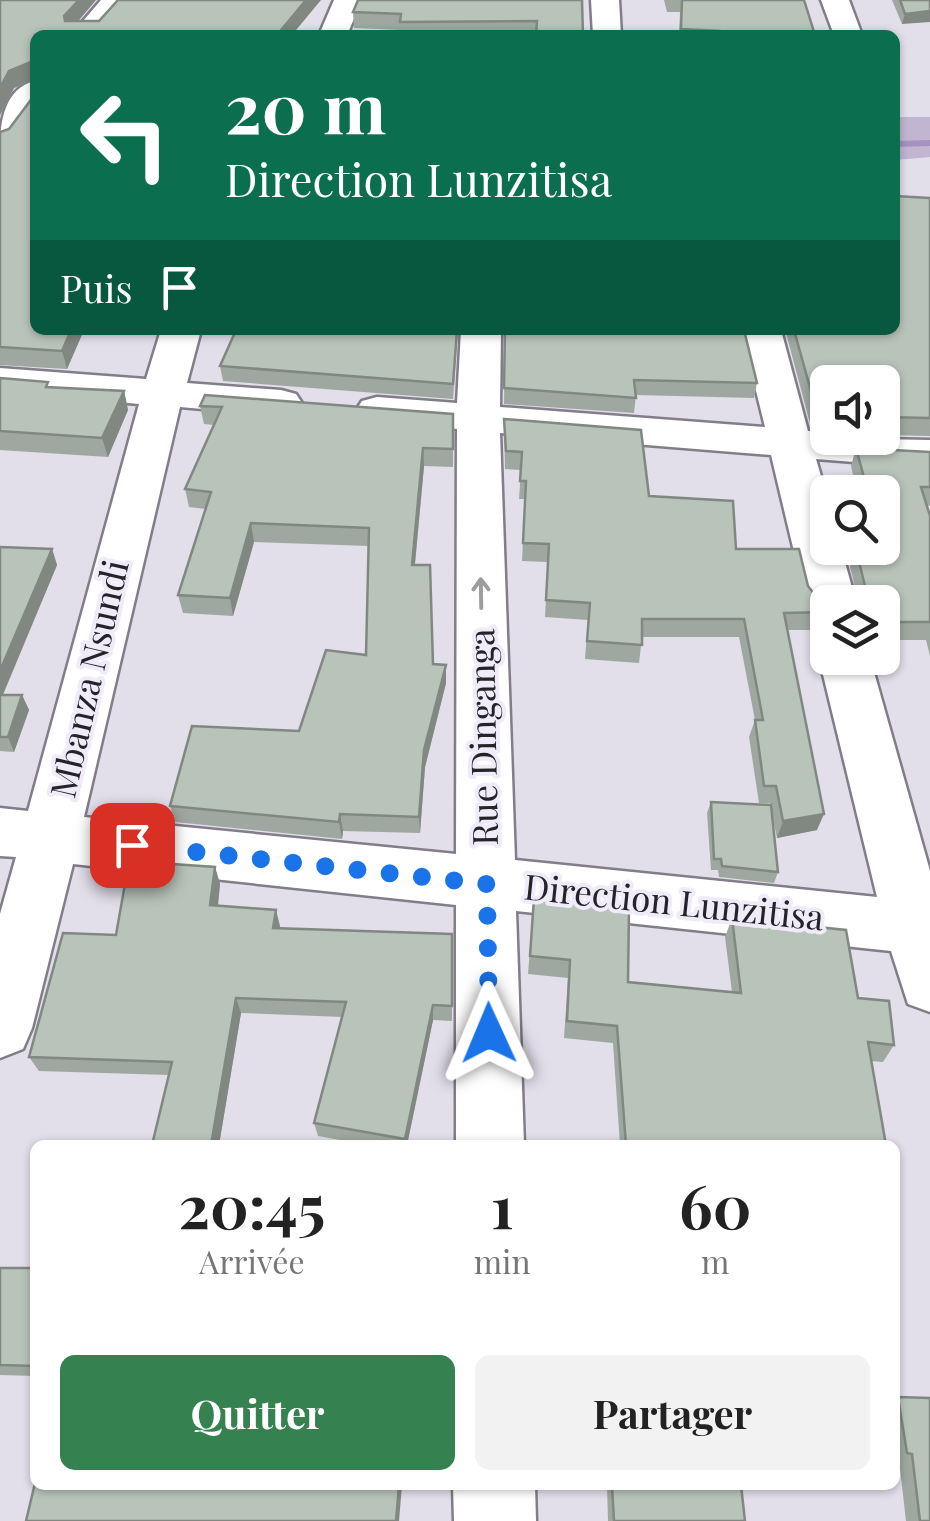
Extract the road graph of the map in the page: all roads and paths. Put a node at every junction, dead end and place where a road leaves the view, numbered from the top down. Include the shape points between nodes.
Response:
1 (116, 0) edge
2 (348, 0) edge
3 (604, 0) edge
4 (834, 0) edge
5 (89, 30) edge
6 (336, 30) edge
7 (607, 30) edge
8 (846, 30) edge
9 (30, 97) edge
10 (0, 137) edge
11 (180, 335) edge
12 (480, 335) edge
13 (762, 335) edge
14 (0, 380) edge
15 (162, 394) junction
16 (478, 418) junction
17 (791, 442) junction
18 (930, 454) edge
19 (827, 585) edge
20 (850, 675) edge
21 (26, 834) edge
22 (487, 884) junction
23 (922, 928) edge
24 (930, 984) edge
25 (0, 1028) edge
26 (490, 1140) edge
27 (494, 1490) edge
28 (495, 1521) edge

1 - 5 street
2 - 6 street
3 - 7 street
4 - 8 street
9 - 10 street
11 - 15 street, Mbanza Nsundi
12 - 16 street, Rue Dinganga
13 - 17 street
14 - 15 street
15 - 16 street
15 - 21 street, Mbanza Nsundi
16 - 17 street
22 -> 16 street, Rue Dinganga
17 - 18 street
17 - 19 street
20 - 23 street
21 - 22 street, Direction Lunzitisa
21 - 25 street, Mbanza Nsundi
22 - 23 street, Direction Lunzitisa
22 - 26 street, Rue Dinganga
23 - 24 street
27 - 28 street

